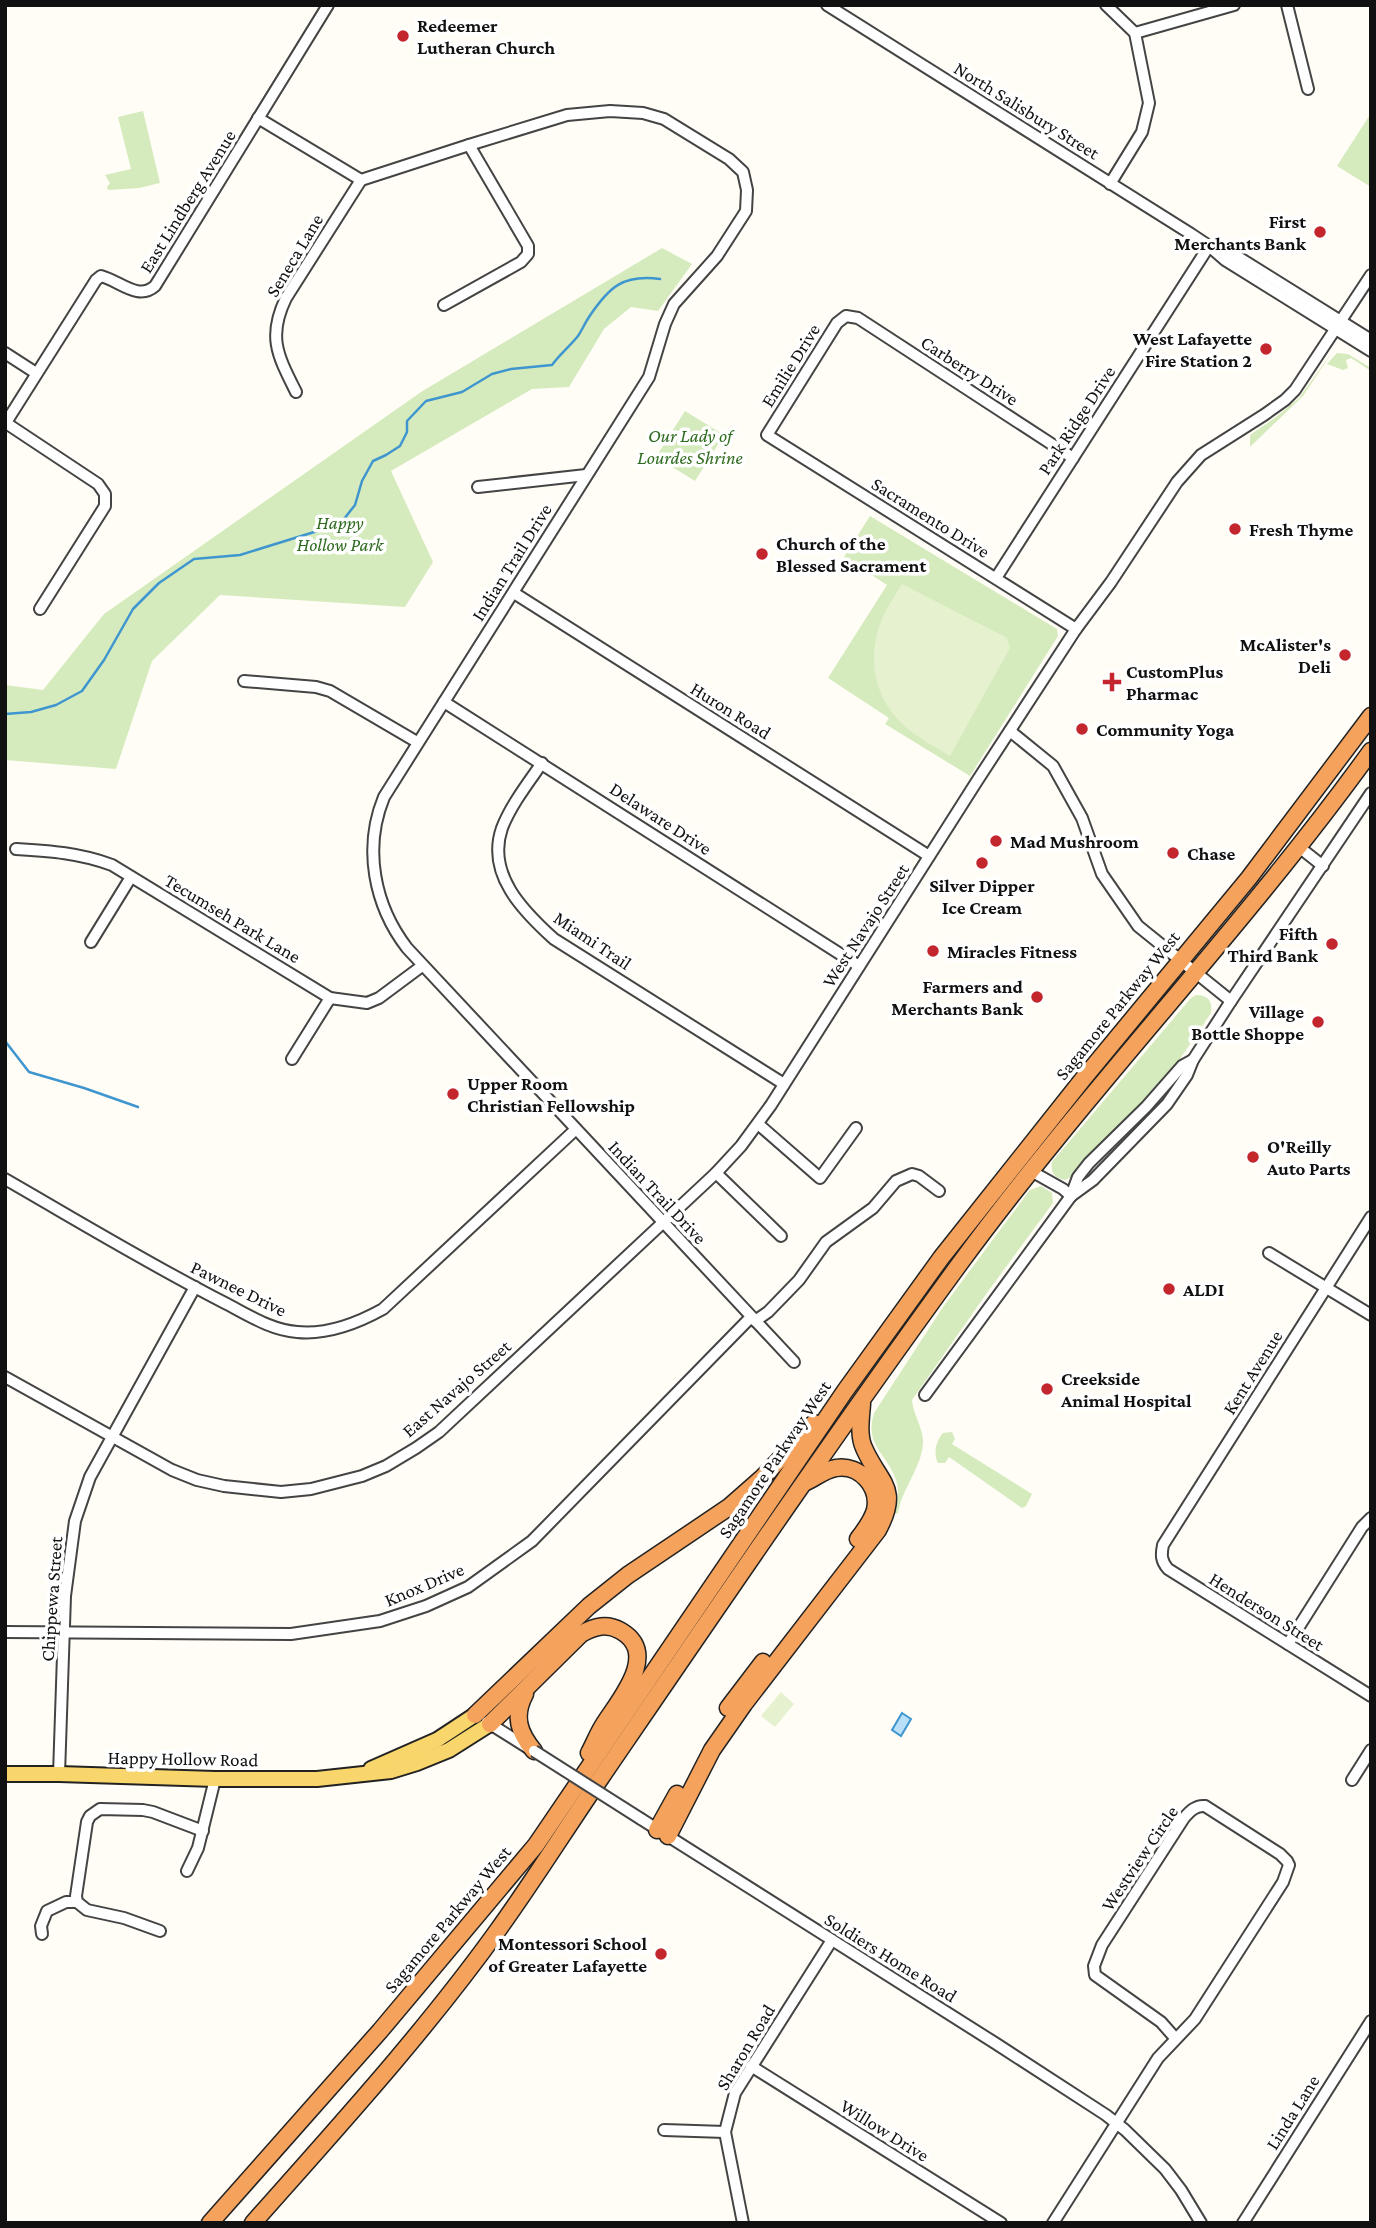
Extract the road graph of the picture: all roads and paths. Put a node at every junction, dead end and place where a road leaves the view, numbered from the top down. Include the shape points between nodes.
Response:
1 (328, 5) edge
2 (827, 5) edge
3 (1106, 5) edge
4 (1234, 5) edge
5 (1287, 5) edge
6 (1135, 33) junction
7 (1308, 89) dead end
8 (258, 118) junction
9 (469, 145) junction
10 (361, 180) junction
11 (1110, 184) junction
12 (1209, 246) junction
13 (1371, 275) edge
14 (444, 305) dead end
15 (846, 316) joint
16 (1338, 325) junction
17 (1371, 340) edge
18 (1371, 351) edge
19 (5, 354) edge
20 (36, 373) junction
21 (296, 392) dead end
22 (5, 423) edge
23 (767, 435) joint
24 (1073, 458) junction
25 (586, 475) junction
26 (478, 487) dead end
27 (996, 578) junction
28 (514, 593) junction
29 (40, 609) dead end
30 (1076, 629) junction
31 (244, 681) dead end
32 (444, 702) junction
33 (1371, 716) edge
34 (1010, 731) junction
35 (417, 742) junction
36 (1371, 751) edge
37 (542, 763) junction
38 (1371, 793) edge
39 (1299, 847) junction
40 (16, 849) dead end
41 (929, 856) junction
42 (1323, 866) junction
43 (131, 877) junction
44 (90, 942) dead end
45 (1180, 961) junction
46 (422, 966) junction
47 (859, 966) junction
48 (1196, 973) junction
49 (330, 998) junction
50 (1231, 1002) junction
51 (292, 1059) dead end
52 (784, 1084) junction
53 (758, 1124) junction
54 (856, 1128) dead end
55 (575, 1130) junction
56 (1031, 1171) junction
57 (716, 1173) junction
58 (5, 1179) edge
59 (939, 1191) dead end
60 (1071, 1196) junction
61 (1371, 1217) edge
62 (663, 1223) junction
63 (781, 1236) dead end
64 (1269, 1253) dead end
65 (195, 1287) junction
66 (1326, 1287) junction
67 (1371, 1315) edge
68 (753, 1319) junction
69 (794, 1362) dead end
70 (5, 1377) edge
71 (845, 1391) junction
72 (925, 1395) dead end
73 (862, 1401) junction
74 (113, 1437) junction
75 (804, 1483) junction
76 (1371, 1518) edge
77 (1163, 1545) joint
78 (5, 1632) edge
79 (64, 1632) junction
80 (1288, 1644) junction
81 (530, 1686) junction
82 (1371, 1696) edge
83 (475, 1716) junction
84 (490, 1724) junction
85 (1371, 1750) edge
86 (534, 1751) junction
87 (360, 1773) junction
88 (5, 1774) edge
89 (59, 1774) junction
90 (215, 1779) junction
91 (1352, 1780) dead end
92 (572, 1793) junction
93 (203, 1831) junction
94 (663, 1833) junction
95 (187, 1871) dead end
96 (77, 1902) junction
97 (160, 1931) dead end
98 (42, 1934) dead end
99 (832, 1940) junction
100 (1371, 2021) edge
101 (1176, 2039) junction
102 (751, 2066) junction
103 (1116, 2122) junction
104 (664, 2130) dead end
105 (725, 2132) junction
106 (210, 2223) edge
107 (253, 2223) edge
108 (743, 2223) edge
109 (1001, 2223) edge
110 (1053, 2223) edge
111 (1201, 2223) edge
112 (1243, 2223) edge

1 - 8 street, East Lindberg Avenue
2 - 11 street, North Salisbury Street
3 - 6 street
4 - 6 street
5 - 7 street
6 - 11 street via 1149,103 1142,132
8 - 10 street
8 - 20 street, East Lindberg Avenue via 155,286 138,293 108,278 96,279
9 - 10 street, Indian Trail Drive
9 - 14 street via 528,246 528,254
9 - 25 street, Indian Trail Drive via 567,116 643,113 664,119 743,172 746,211 718,256 674,304 649,377
10 - 21 street, Seneca Lane via 278,316 279,358
11 - 12 street, North Salisbury Street
12 - 16 street, North Salisbury Street via 1230,252
12 - 24 street, Park Ridge Drive
13 - 16 street
15 - 23 street, Emilie Drive via 837,323
15 - 24 street, Carberry Drive via 858,318
16 - 17 street, North Salisbury Street
16 - 18 street, North Salisbury Street
16 - 30 street, West Navajo Street via 1285,400 1201,456 1177,482
19 - 20 street
20 - 22 street, East Lindberg Avenue
22 - 29 street via 98,484 104,494 105,506
23 - 27 street, Sacramento Drive
24 - 27 street, Park Ridge Drive
25 - 26 street
25 - 28 street, Indian Trail Drive
27 - 30 street, Sacramento Drive
28 - 32 street, Indian Trail Drive
28 - 41 street, Huron Road
30 - 34 street, West Navajo Street
31 - 35 street via 330,691
32 - 35 street, Indian Trail Drive
32 - 37 street, Delaware Drive
33 - 45 highway, Sagamore Parkway West
34 - 41 street, West Navajo Street
34 - 45 street via 1053,766 1079,810 1102,874 1138,926
35 - 46 street, Indian Trail Drive via 384,797 372,850 390,925
36 - 39 highway, Sagamore Parkway West
37 - 47 street, Delaware Drive
37 - 52 street, Miami Trail via 502,829 499,864 511,894 554,939
38 - 42 street
39 - 42 street
39 - 48 highway, Sagamore Parkway West
40 - 43 street, Tecumseh Park Lane via 86,856
41 - 47 street, West Navajo Street
42 - 50 street
43 - 44 street
43 - 49 street, Tecumseh Park Lane
45 - 48 street
45 - 71 highway, Sagamore Parkway West via 941,1258
46 - 49 street, Tecumseh Park Lane via 367,1003
46 - 55 street, Indian Trail Drive
47 - 52 street, West Navajo Street
48 - 50 street
48 - 56 highway, Sagamore Parkway West
49 - 51 street
50 - 60 street via 1193,1059 1089,1163
52 - 53 street, West Navajo Street
53 - 54 street via 820,1178
53 - 57 street, West Navajo Street
55 - 62 street, Indian Trail Drive
55 - 65 street, Pawnee Drive via 383,1309 364,1320 318,1333 295,1332 272,1327
56 - 60 street
56 - 73 highway, Sagamore Parkway West
57 - 62 street, West Navajo Street
57 - 63 street
58 - 65 street, Pawnee Drive
59 - 68 street, Knox Drive via 912,1174 896,1181 873,1208 827,1242 768,1312
60 - 72 street
61 - 66 street, Kent Avenue
62 - 68 street, Indian Trail Drive
62 - 74 street, East Navajo Street via 439,1432 387,1466 362,1476 281,1492 225,1486 172,1470
64 - 66 street
65 - 74 street, Chippewa Street
66 - 67 street
66 - 77 street, Kent Avenue
68 - 69 street, Indian Trail Drive
68 - 79 street, Knox Drive via 532,1541 468,1587 380,1621 291,1634
70 - 74 street, East Navajo Street
71 - 83 highway via 729,1507 589,1606
71 - 92 highway, Sagamore Parkway West
73 - 75 highway, Sagamore Parkway West
73 - 94 highway via 863,1447 885,1483 888,1497 884,1519 731,1722
74 - 79 street, Chippewa Street via 90,1478 75,1521
75 - 94 highway via 835,1468 859,1472 871,1484 874,1510 867,1527 720,1720 693,1764
75 - 107 highway, Sagamore Parkway West via 496,1933 437,2009
76 - 80 street
77 - 80 street, Henderson Street via 1162,1563 1168,1569
78 - 79 street, Knox Drive
79 - 89 street, Chippewa Street
80 - 82 street, Henderson Street
81 - 84 highway
81 - 86 highway via 517,1714 523,1739
81 - 92 highway via 592,1628 614,1627 631,1639 636,1650 636,1673 601,1728
83 - 84 street
83 - 87 main road, Happy Hollow Road via 437,1740
84 - 86 street
84 - 87 main road, Happy Hollow Road via 418,1763
85 - 91 street
86 - 94 street, Soldiers Home Road, bridge
87 - 90 main road, Happy Hollow Road via 317,1779
88 - 89 main road, Happy Hollow Road
89 - 90 main road, Happy Hollow Road
90 - 93 street
92 - 106 highway, Sagamore Parkway West via 464,1932
93 - 95 street
93 - 96 street via 153,1812 94,1811 87,1822
94 - 99 street, Soldiers Home Road
96 - 97 street via 86,1910
96 - 98 street via 47,1911
99 - 102 street, Sharon Road
99 - 103 street, Soldiers Home Road
100 - 112 street, Linda Lane
101 - 101 street, Westview Circle via 1195,2019 1283,1882 1289,1865 1280,1854 1199,1805 1184,1818 1102,1945 1094,1966 1095,1975 1161,2022
101 - 103 street, Westview Circle
102 - 105 street, Sharon Road via 735,2093
102 - 109 street, Willow Drive
103 - 110 street, Westview Circle
103 - 111 street, Soldiers Home Road via 1165,2169
104 - 105 street
105 - 108 street, Sharon Road

